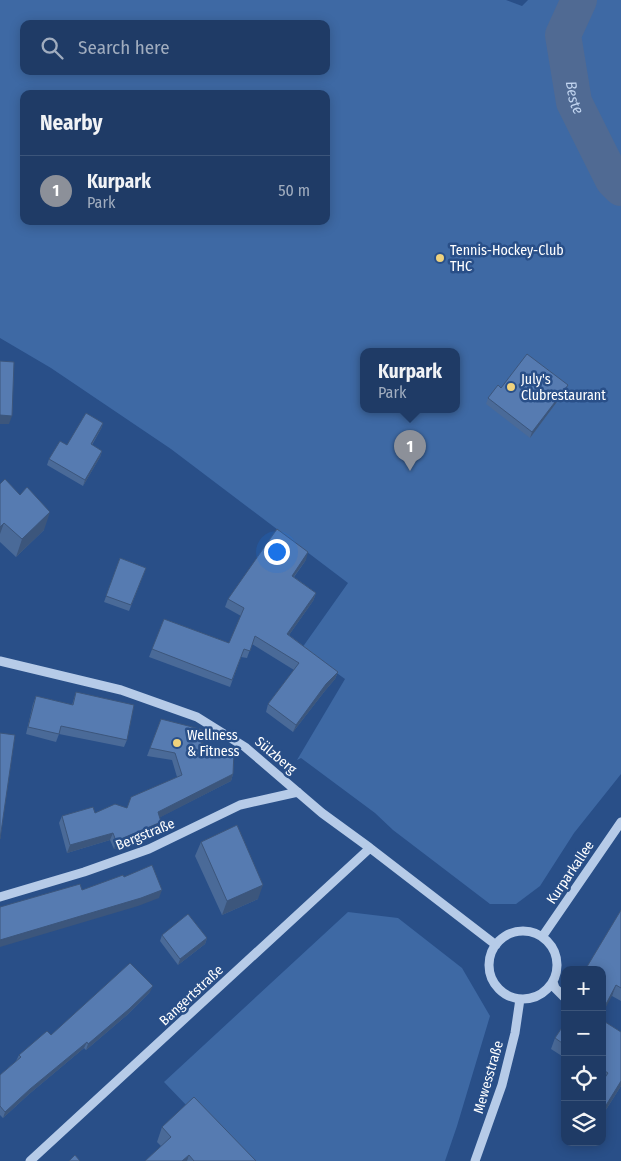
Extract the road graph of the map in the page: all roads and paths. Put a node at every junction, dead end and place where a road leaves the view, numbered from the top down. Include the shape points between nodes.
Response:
1 (0, 661) edge
2 (298, 792) junction
3 (621, 822) edge
4 (370, 848) junction
5 (0, 898) edge
6 (542, 937) junction
7 (496, 946) junction
8 (553, 982) junction
9 (561, 994) edge
10 (520, 999) junction
11 (30, 1161) edge
12 (474, 1161) edge

1 - 2 street, Sülzberg via 121,690 197,717 245,747
2 - 4 street, Sülzberg
2 - 5 street, Bergstraße via 240,805 149,849
3 - 6 street, Kurparkallee
4 - 7 street, Sülzberg
4 - 11 street, Bangertstraße
6 - 7 street via 516,932
6 - 8 street via 554,950 557,961
7 - 10 street via 489,964 491,976 504,994
8 - 9 street
8 - 10 street via 536,997
10 - 12 street, Mewesstraße via 502,1085

